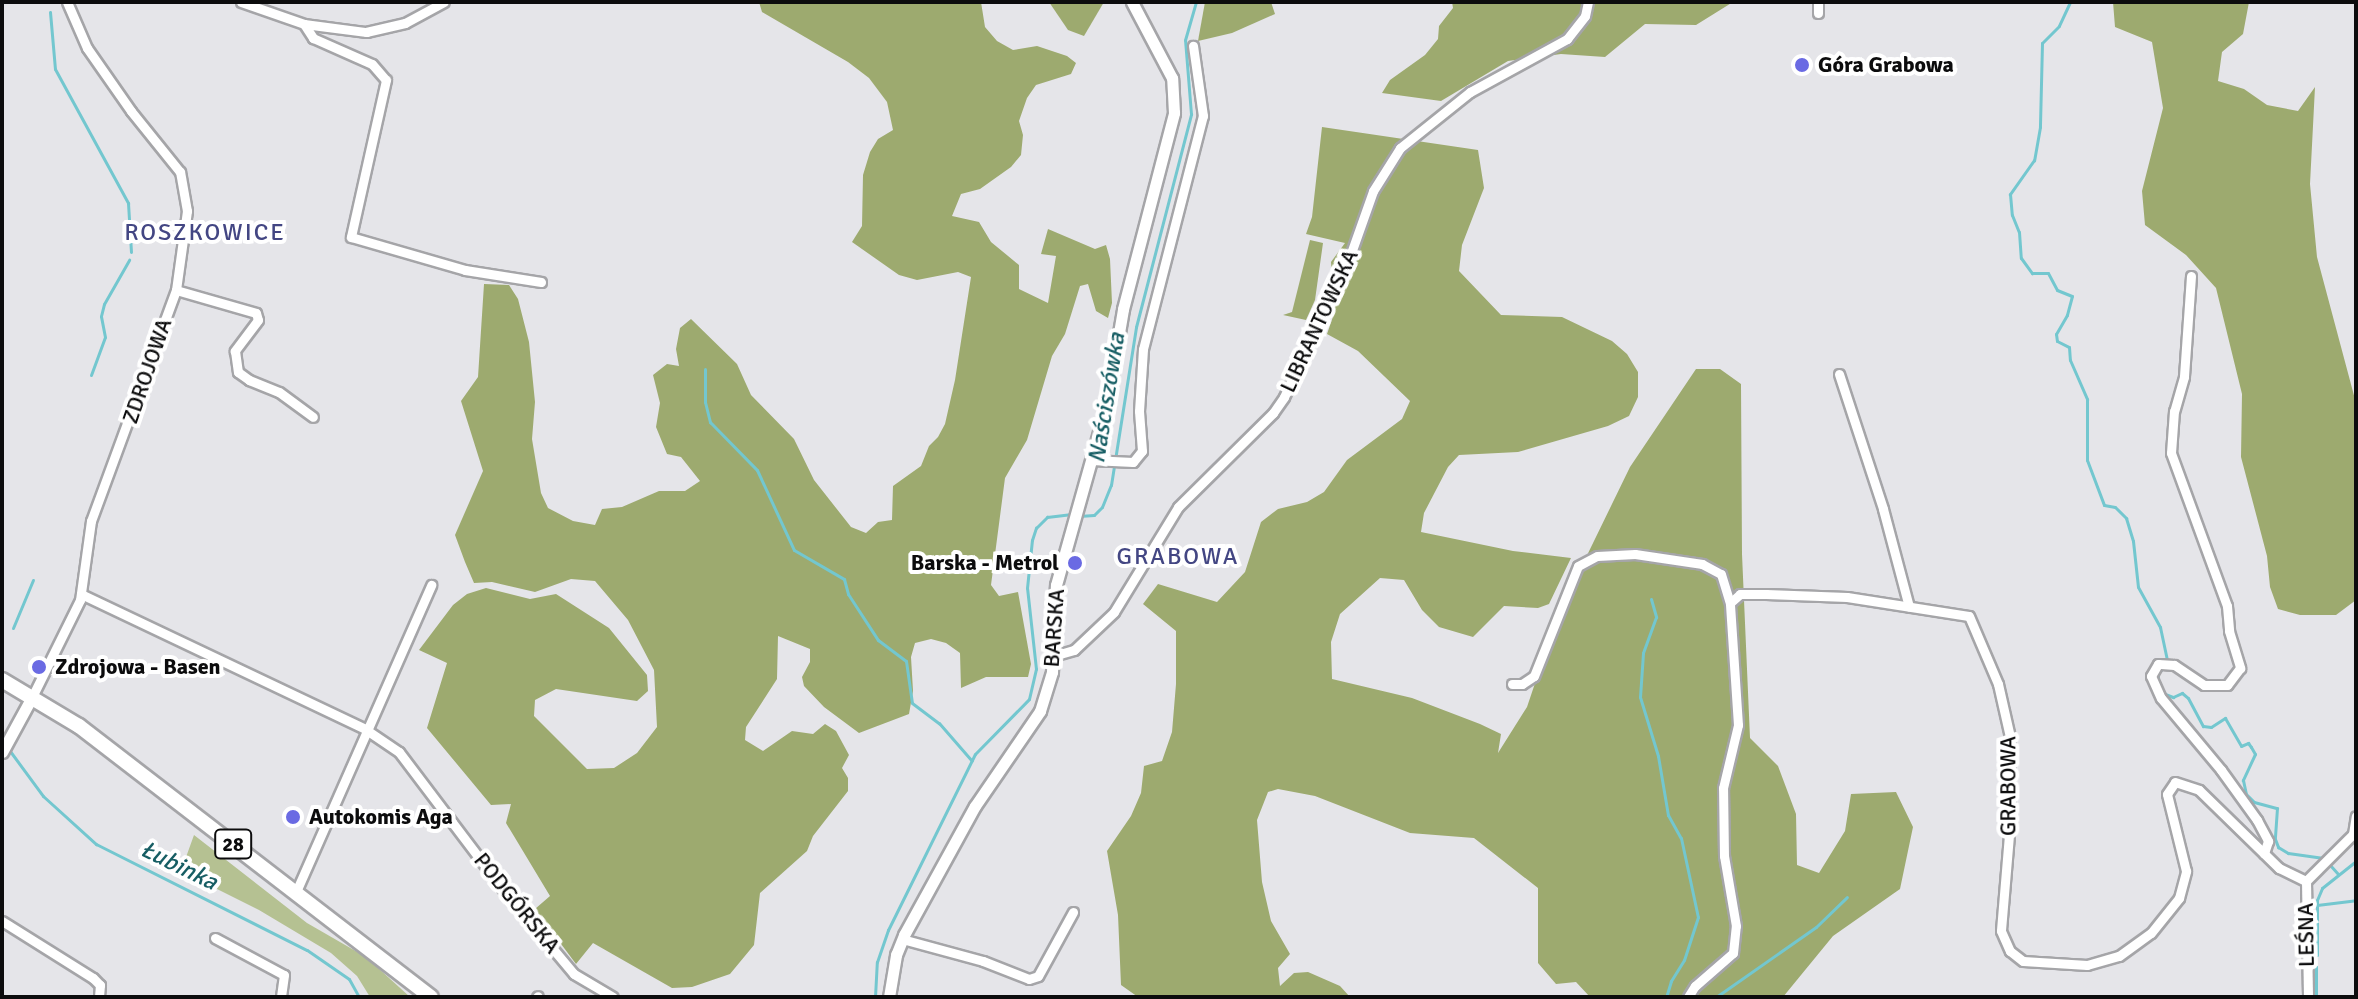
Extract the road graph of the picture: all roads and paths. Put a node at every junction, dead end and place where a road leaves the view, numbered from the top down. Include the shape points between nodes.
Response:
1 (67, 2) edge
2 (241, 2) edge
3 (444, 2) edge
4 (1132, 2) edge
5 (1588, 2) edge
6 (304, 24) junction
7 (1193, 46) dead end
8 (2191, 276) dead end
9 (541, 282) dead end
10 (176, 290) junction
11 (1839, 374) dead end
12 (313, 417) dead end
13 (1091, 460) junction
14 (431, 585) dead end
15 (81, 594) junction
16 (1730, 603) junction
17 (1909, 607) junction
18 (1053, 656) junction
19 (2, 680) edge
20 (1512, 684) dead end
21 (32, 697) junction
22 (365, 729) junction
23 (2, 752) edge
24 (2356, 816) edge
25 (2264, 853) junction
26 (2302, 879) junction
27 (295, 894) junction
28 (1073, 912) dead end
29 (2, 921) edge
30 (215, 938) dead end
31 (902, 939) junction
32 (99, 997) edge
33 (281, 997) edge
34 (431, 997) edge
35 (613, 997) edge
36 (889, 997) edge
37 (1688, 997) edge
38 (2308, 997) edge

1 - 10 street, ZDROJOWA via 87,48 180,172 187,211
2 - 6 street
3 - 6 street via 385,29 326,30
4 - 13 street, BARSKA via 1172,78 1174,113 1123,309 1111,388
5 - 18 street, LIBRANTOWSKA via 1585,16 1567,39 1470,92 1400,148 1373,191 1350,256 1284,397 1178,507 1114,612 1074,650
6 - 9 street via 313,38 372,64 386,80 351,237 465,270
7 - 13 street via 1203,116 1143,349 1142,451 1133,462
8 - 25 street via 2184,377 2174,411 2171,453 2227,606 2240,668 2227,685 2204,685 2174,665 2158,664 2151,676 2161,698 2257,820 2268,841
10 - 12 street via 256,313 258,320 235,351 238,372
10 - 15 street, ZDROJOWA via 91,521
11 - 17 street
13 - 18 street, BARSKA via 1056,585
14 - 22 street
15 - 21 street, ZDROJOWA
15 - 22 street, PODGÓRSKA
16 - 17 street, GRABOWA via 1740,594 1766,594 1847,597
16 - 20 street via 1721,574 1702,564 1635,554 1597,556 1578,566 1534,676
16 - 37 street via 1738,725 1723,788 1724,856 1736,926 1733,953
17 - 25 street, GRABOWA via 1969,616 1998,684 2010,737 2001,931 2010,951 2023,961 2087,965 2119,956 2151,933 2179,898 2186,871 2167,794 2175,782 2199,790
18 - 31 street, BARSKA via 1040,711 975,806
19 - 21 main road, 28
21 - 23 street, ZDROJOWA
21 - 27 main road, 28 via 79,726
22 - 27 street
22 - 35 street, PODGÓRSKA via 399,752 574,974
24 - 26 street via 2353,834
25 - 26 street, GRABOWA
26 - 38 street, LEŚNA
27 - 34 main road, 28
28 - 31 street via 1038,976 1029,979
29 - 32 street via 93,978 100,985
30 - 33 street via 284,975
31 - 36 street, BARSKA

